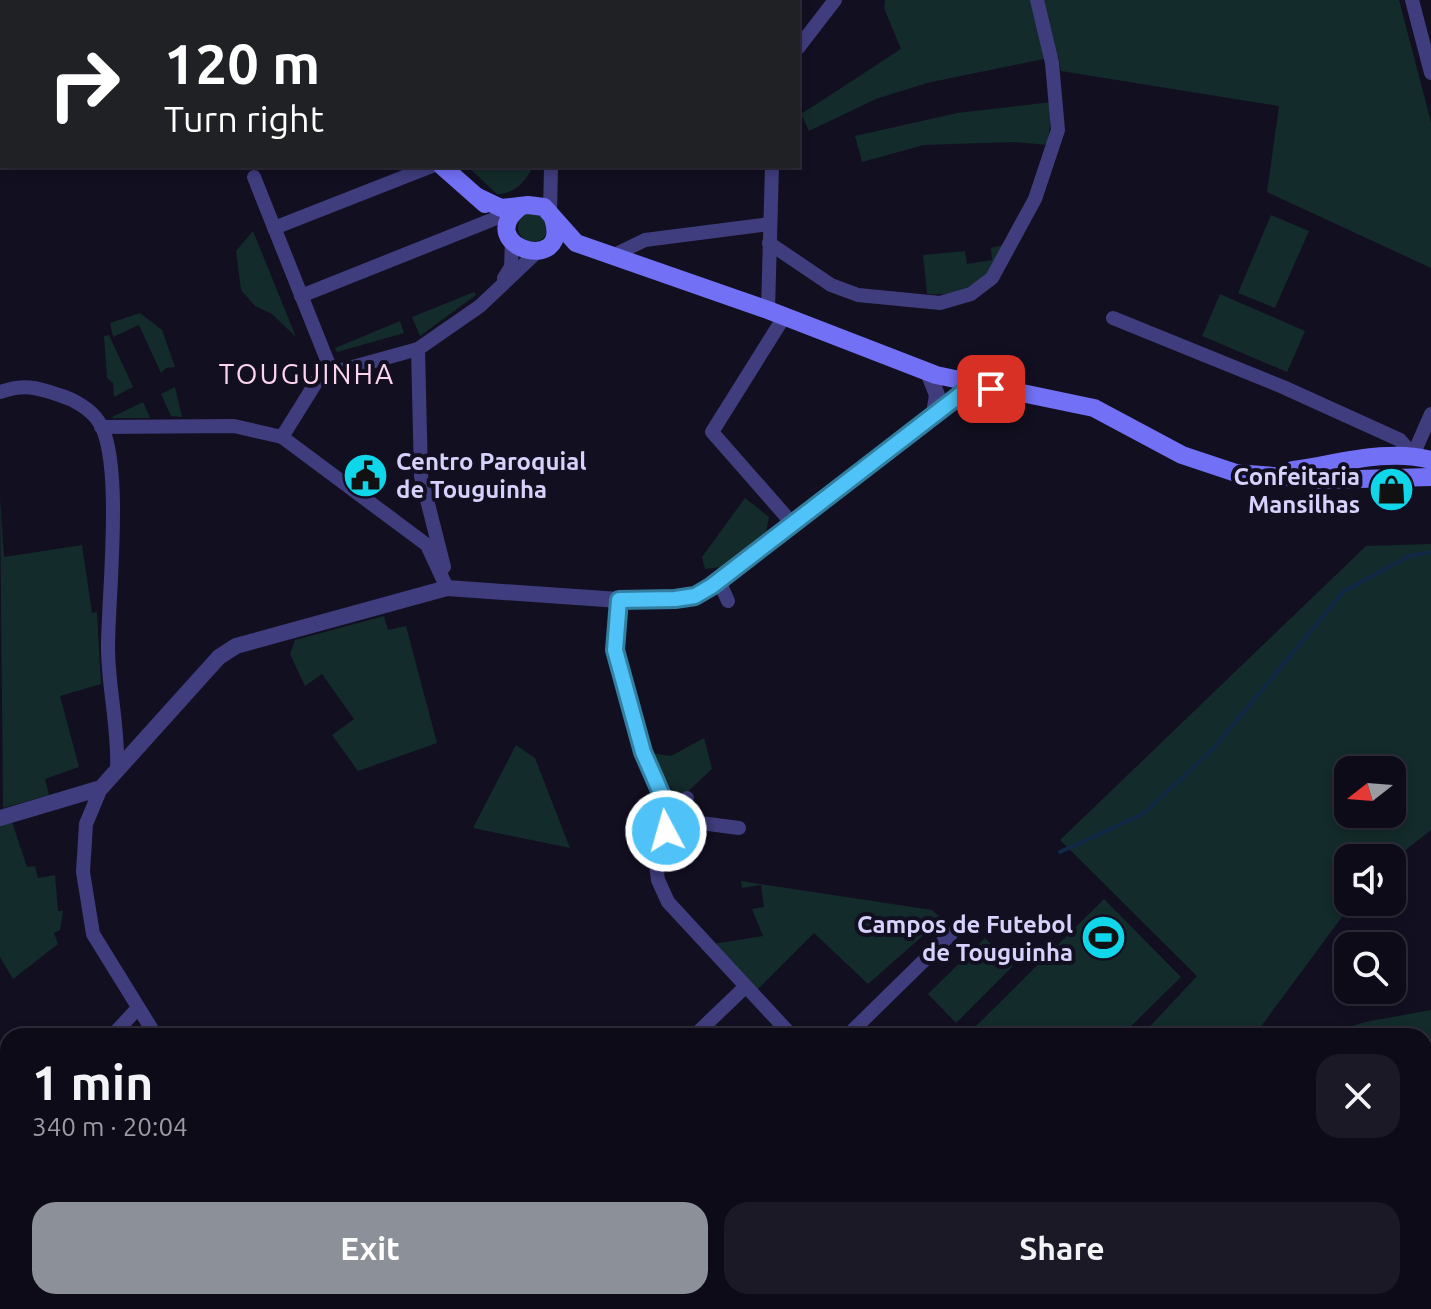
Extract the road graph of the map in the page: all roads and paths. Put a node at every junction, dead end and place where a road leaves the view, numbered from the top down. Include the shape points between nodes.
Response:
1 (835, 0) edge
2 (1037, 0) edge
3 (1412, 0) edge
4 (800, 45) edge
5 (1431, 73) edge
6 (427, 168) edge
7 (444, 168) edge
8 (772, 168) edge
9 (551, 169) edge
10 (254, 177) dead end
11 (476, 196) junction
12 (524, 206) junction
13 (552, 216) junction
14 (770, 224) junction
15 (274, 228) junction
16 (506, 229) junction
17 (576, 243) junction
18 (769, 243) junction
19 (541, 251) junction
20 (614, 255) junction
21 (502, 282) junction
22 (301, 296) junction
23 (776, 313) junction
24 (1113, 318) dead end
25 (418, 349) junction
26 (331, 370) junction
27 (928, 372) junction
28 (0, 378) edge
29 (974, 384) junction
30 (15, 387) junction
31 (0, 392) edge
32 (934, 414) junction
33 (1431, 414) edge
34 (101, 427) junction
35 (282, 437) junction
36 (1422, 457) edge
37 (1247, 473) junction
38 (1412, 477) junction
39 (1431, 477) edge
40 (791, 522) junction
41 (719, 581) junction
42 (447, 588) junction
43 (619, 600) junction
44 (728, 601) dead end
45 (117, 770) junction
46 (101, 788) junction
47 (687, 798) dead end
48 (668, 809) junction
49 (0, 818) edge
50 (739, 828) dead end
51 (951, 934) dead end
52 (744, 988) junction
53 (137, 1009) junction
54 (119, 1028) edge
55 (150, 1028) edge
56 (702, 1028) edge
57 (784, 1028) edge
58 (855, 1028) edge

1 - 4 street
2 - 18 street via 1052,63 1058,130 1035,199 992,278 971,294 940,303 858,295 831,285
3 - 5 street
6 - 15 street
7 - 11 main road
8 - 14 street
9 - 12 street via 542,189
9 - 13 street
10 - 15 street
11 - 12 main road via 495,207
11 - 16 main road
12 - 13 main road via 544,207
12 - 16 main road
13 - 17 main road
13 - 19 main road via 554,239
14 - 18 street
14 - 20 street via 645,240
15 - 22 street
16 - 19 main road via 523,251
16 - 21 street via 511,267
16 - 22 street
17 - 19 main road
17 - 20 main road
18 - 23 street
19 - 21 street
20 - 23 main road
21 - 25 street via 480,306
22 - 26 street
23 - 27 main road
23 - 40 street via 712,432
24 - 36 street via 1400,440
25 - 26 street
25 - 42 street via 421,476
26 - 35 street via 320,376
27 - 29 main road
27 - 32 street via 937,395
28 - 30 street
29 - 32 street
29 - 37 main road via 1094,408 1182,455
30 - 31 street
30 - 34 street via 29,384 71,399
32 - 40 street
33 - 36 street
34 - 35 street via 234,426
34 - 45 street via 110,461 108,651 119,734
35 - 42 street via 427,545
36 - 37 main road
36 - 38 main road
37 - 38 main road via 1323,480
38 - 39 main road
40 - 41 street
41 - 43 street via 695,596
41 - 44 street
42 - 43 street
42 - 45 street via 236,646 219,657
43 - 48 street via 615,650 643,752
45 - 46 street
46 - 49 street
46 - 53 street via 86,824 83,872 88,906 93,934
47 - 48 street
48 - 50 street via 693,822
48 - 52 street via 655,859 658,880 668,902
51 - 58 street
52 - 56 street
52 - 57 street
53 - 54 street
53 - 55 street

